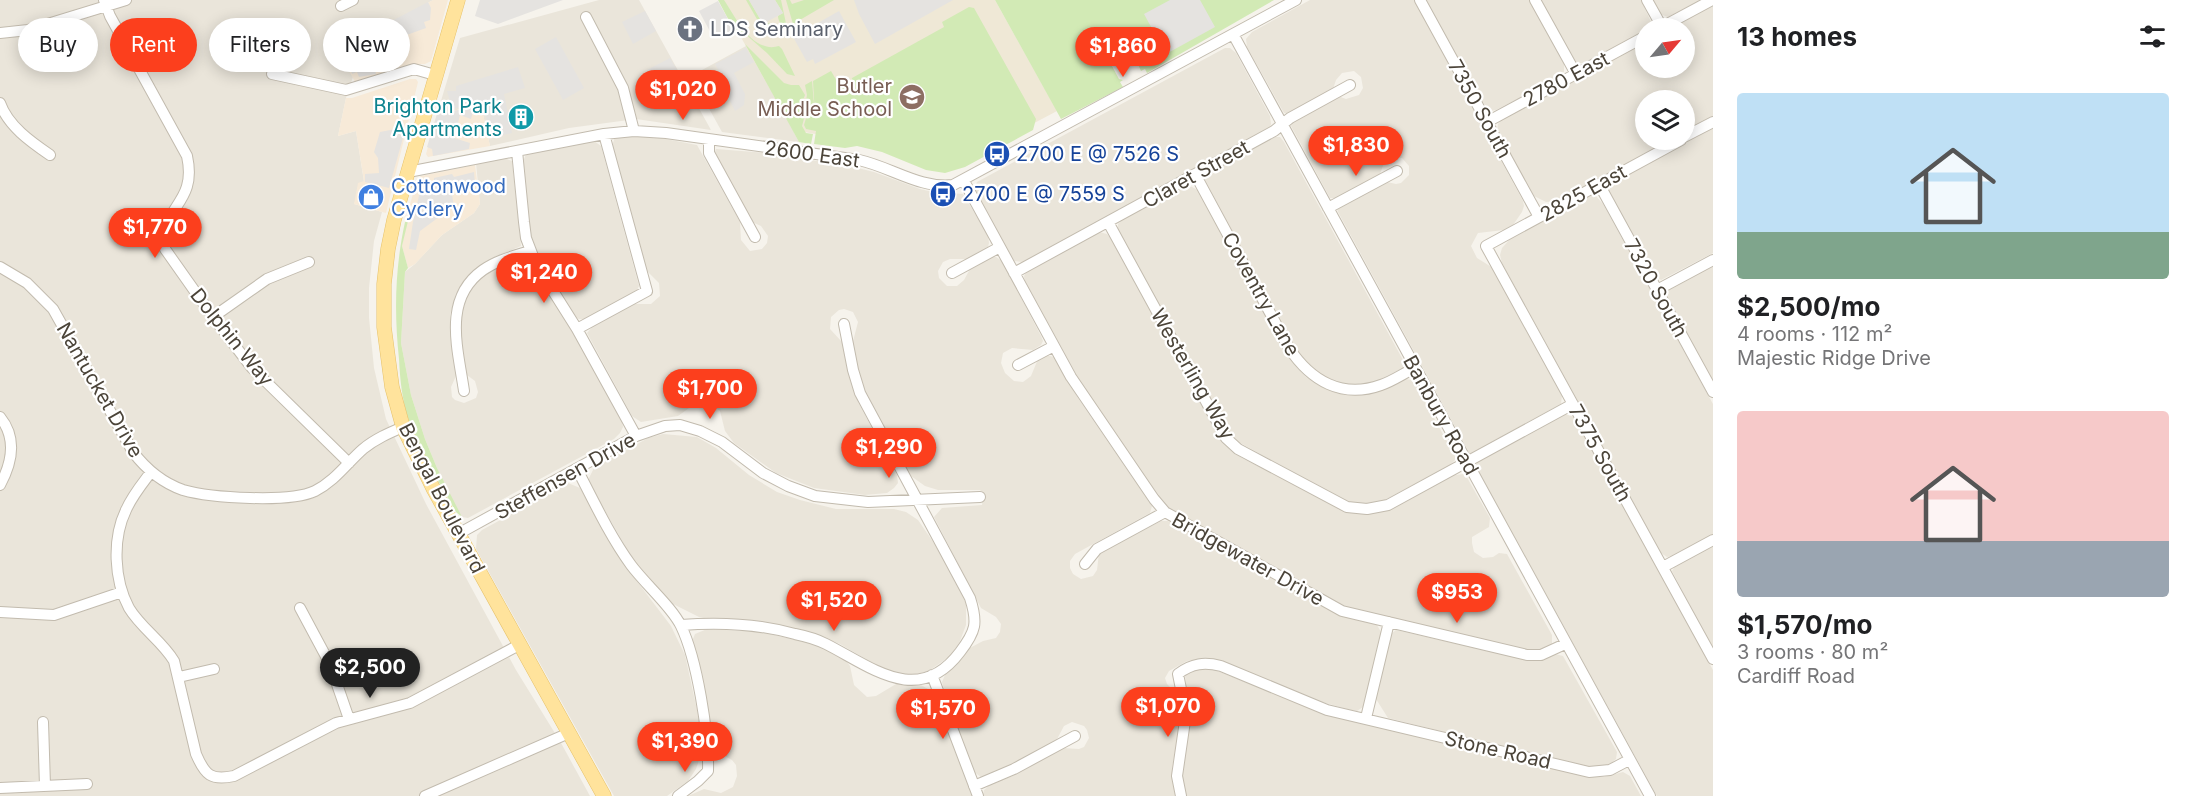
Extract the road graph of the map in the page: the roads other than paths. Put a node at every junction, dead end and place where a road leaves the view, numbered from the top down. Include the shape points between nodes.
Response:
1 (126, 0) edge
2 (352, 0) edge
3 (458, 0) edge
4 (1296, 0) edge
5 (1420, 0) edge
6 (1535, 0) edge
7 (1647, 0) edge
8 (1712, 0) edge
9 (105, 3) edge
10 (341, 6) dead end
11 (586, 17) dead end
12 (1656, 18) edge
13 (1679, 18) edge
14 (0, 33) edge
15 (1233, 34) junction
16 (1635, 42) edge
17 (272, 74) dead end
18 (1576, 74) junction
19 (435, 75) junction
20 (1350, 85) dead end
21 (0, 103) edge
22 (1487, 122) junction
23 (1713, 122) edge
24 (1283, 124) junction
25 (634, 131) junction
26 (1695, 132) edge
27 (604, 134) junction
28 (709, 140) junction
29 (1661, 150) edge
30 (517, 151) junction
31 (51, 155) dead end
32 (1397, 171) dead end
33 (408, 172) junction
34 (1195, 174) junction
35 (964, 181) junction
36 (1599, 184) junction
37 (1328, 208) junction
38 (1539, 217) junction
39 (1108, 222) junction
40 (755, 237) dead end
41 (1486, 246) joint
42 (1000, 247) junction
43 (530, 251) junction
44 (1713, 260) edge
45 (309, 262) dead end
46 (0, 267) edge
47 (952, 273) dead end
48 (1014, 273) junction
49 (1657, 290) junction
50 (213, 317) junction
51 (844, 324) dead end
52 (577, 329) junction
53 (1054, 346) junction
54 (1018, 365) dead end
55 (1415, 368) junction
56 (464, 390) dead end
57 (1713, 392) edge
58 (1573, 404) junction
59 (0, 417) edge
60 (403, 427) junction
61 (636, 436) junction
62 (1467, 462) junction
63 (349, 463) junction
64 (577, 469) junction
65 (151, 472) junction
66 (0, 485) edge
67 (980, 497) dead end
68 (917, 499) junction
69 (1165, 512) junction
70 (458, 534) junction
71 (1713, 540) edge
72 (1085, 564) dead end
73 (1663, 567) junction
74 (123, 592) junction
75 (300, 608) dead end
76 (0, 612) edge
77 (1389, 622) junction
78 (681, 625) junction
79 (1565, 644) junction
80 (519, 645) junction
81 (1713, 659) edge
82 (214, 669) dead end
83 (932, 675) junction
84 (179, 677) junction
85 (349, 718) junction
86 (1366, 718) junction
87 (43, 722) dead end
88 (569, 733) junction
89 (1075, 736) dead end
90 (1629, 760) junction
91 (87, 784) dead end
92 (45, 786) junction
93 (0, 788) edge
94 (976, 791) edge
95 (425, 796) edge
96 (604, 796) edge
97 (678, 796) edge
98 (1181, 796) edge
99 (1650, 796) edge

1 - 9 street
2 - 10 street
3 - 19 main road, Bengal Boulevard
4 - 15 street
5 - 22 street, 7350 South
6 - 18 street
7 - 12 street
8 - 13 street
9 - 14 street via 27,30
9 - 50 street, Dolphin Way via 187,156 189,183 165,225 163,237 171,259
11 - 25 street via 623,88
15 - 24 street, Banbury Road
15 - 35 street
16 - 18 street, 2780 East
17 - 19 street via 346,90 414,69
18 - 22 street, 2780 East
19 - 33 main road, Bengal Boulevard
20 - 24 street, Claret Street
21 - 31 street via 12,124
22 - 38 street, 7350 South
23 - 26 street, 2825 East
24 - 34 street, Claret Street
24 - 37 street, Banbury Road
25 - 27 street, 2600 East
25 - 28 street, 2600 East
27 - 30 street, 2600 East
27 - 52 street via 647,291
28 - 35 street, 2600 East via 859,160 932,185
28 - 40 street via 708,153
29 - 36 street, 2825 East
30 - 33 street, 2600 East
30 - 43 street
32 - 37 street
33 - 60 main road, Bengal Boulevard via 388,249 383,307 388,364
34 - 39 street, Claret Street
34 - 55 street, Coventry Lane via 1289,348 1305,370 1339,388 1362,389 1383,384
35 - 42 street, Bridgewater Drive
36 - 38 street, 2825 East
36 - 49 street, 7320 South
37 - 55 street, Banbury Road
38 - 41 street, 2825 East
39 - 48 street, Claret Street
39 - 62 street, Westerling Way via 1222,432 1238,449 1337,503 1357,509 1388,505
41 - 58 street, 7375 South
42 - 47 street
42 - 48 street, Bridgewater Drive
43 - 52 street
43 - 56 street via 483,270 464,291 455,331
44 - 49 street
45 - 50 street via 267,279
46 - 65 street, Nantucket Drive via 27,283 53,309 133,452
48 - 53 street, Bridgewater Drive
49 - 57 street, 7320 South
50 - 63 street, Dolphin Way via 252,368
51 - 68 street via 860,393
52 - 61 street
53 - 54 street
53 - 69 street, Bridgewater Drive via 1085,399
55 - 62 street, Banbury Road
58 - 62 street, Westerling Way
58 - 73 street, 7375 South
59 - 66 street via 10,435 12,449
60 - 63 street, Nantucket Drive via 370,444
60 - 70 main road, Bengal Boulevard
61 - 64 street, Steffensen Drive
61 - 68 street, Steffensen Drive via 681,425 722,442 764,473 814,496 868,502
62 - 79 street, Banbury Road
63 - 65 street, Nantucket Drive via 314,491 274,499 201,494 183,490
64 - 70 street, Steffensen Drive
64 - 78 street via 616,542
65 - 74 street via 124,512 119,531 118,572
67 - 68 street, Steffensen Drive
68 - 83 street via 970,597 976,625 955,658
69 - 72 street via 1097,549
69 - 77 street, Bridgewater Drive via 1334,607
70 - 80 main road, Bengal Boulevard
71 - 73 street
73 - 81 street, 7375 South
74 - 76 street via 54,615
74 - 84 street via 140,623 167,649
75 - 85 street via 330,664
77 - 79 street, Bridgewater Drive via 1534,656
77 - 86 street
78 - 83 street via 771,628 823,642 876,673 896,679
78 - 97 street via 697,680 708,771
79 - 90 street, Banbury Road
80 - 85 street via 401,707
80 - 88 main road, Bengal Boulevard
82 - 84 street
83 - 94 street
84 - 85 street via 196,754 211,777 234,776
86 - 90 street, Stone Road via 1589,772 1610,770
86 - 98 street, Stone Road via 1314,705 1221,666 1209,663 1186,668 1178,674 1186,714 1177,769
87 - 92 street
88 - 95 street
88 - 96 main road, Bengal Boulevard
89 - 94 street
90 - 99 street, Banbury Road
91 - 92 street
92 - 93 street

